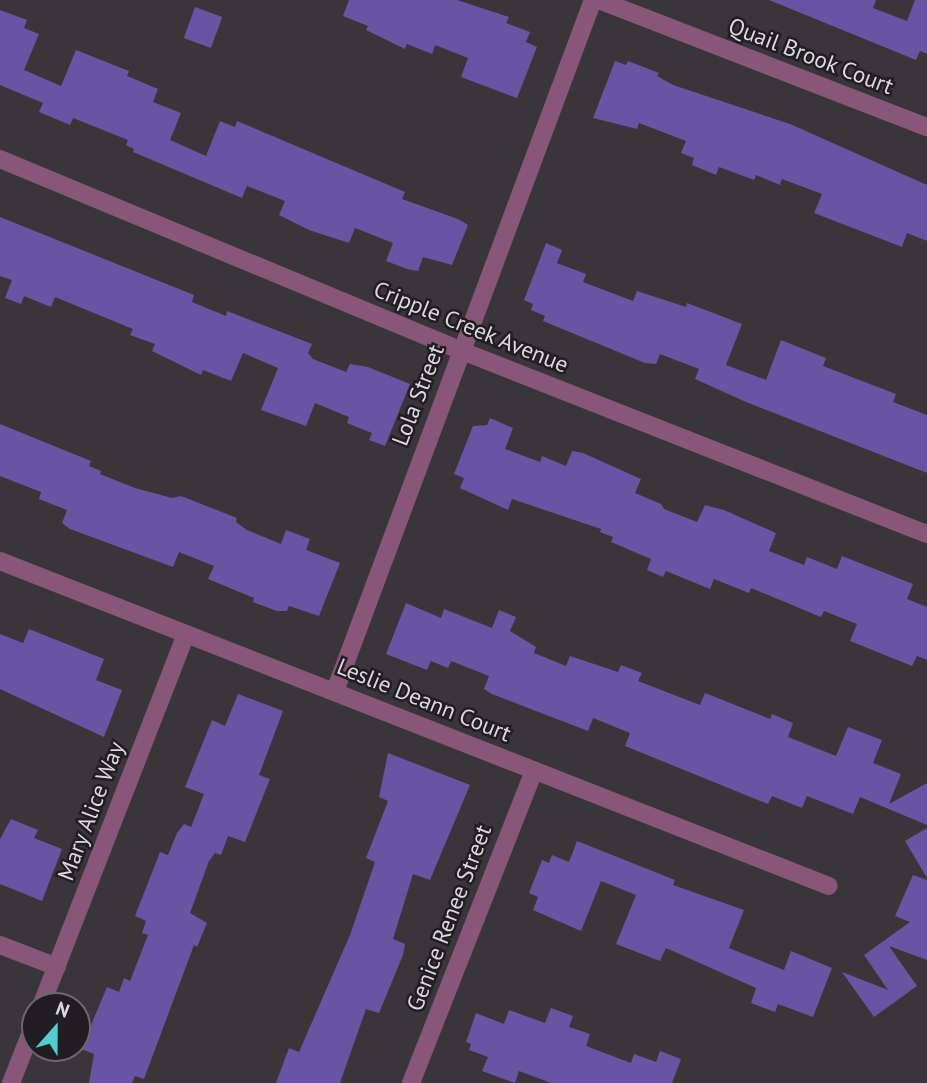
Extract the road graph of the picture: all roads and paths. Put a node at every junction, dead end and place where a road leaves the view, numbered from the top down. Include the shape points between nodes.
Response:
1 (593, 0) edge
2 (599, 0) edge
3 (927, 127) edge
4 (0, 159) edge
5 (462, 351) junction
6 (927, 534) edge
7 (0, 561) edge
8 (186, 634) junction
9 (335, 691) junction
10 (534, 770) junction
11 (829, 886) dead end
12 (0, 945) edge
13 (57, 967) junction
14 (47, 992) edge
15 (21, 1058) edge
16 (11, 1083) edge
17 (411, 1083) edge

1 - 5 street, Lola Street
2 - 3 street, Quail Brook Court
4 - 5 street, Cripple Creek Avenue
5 - 6 street, Cripple Creek Avenue
5 - 9 street, Lola Street
7 - 8 street, Leslie Deann Court
8 - 9 street, Leslie Deann Court
8 - 13 street, Mary Alice Way
9 - 10 street, Leslie Deann Court
10 - 11 street, Leslie Deann Court
10 - 17 street, Genice Renee Street
12 - 13 street
13 - 14 street, Mary Alice Way
15 - 16 street

